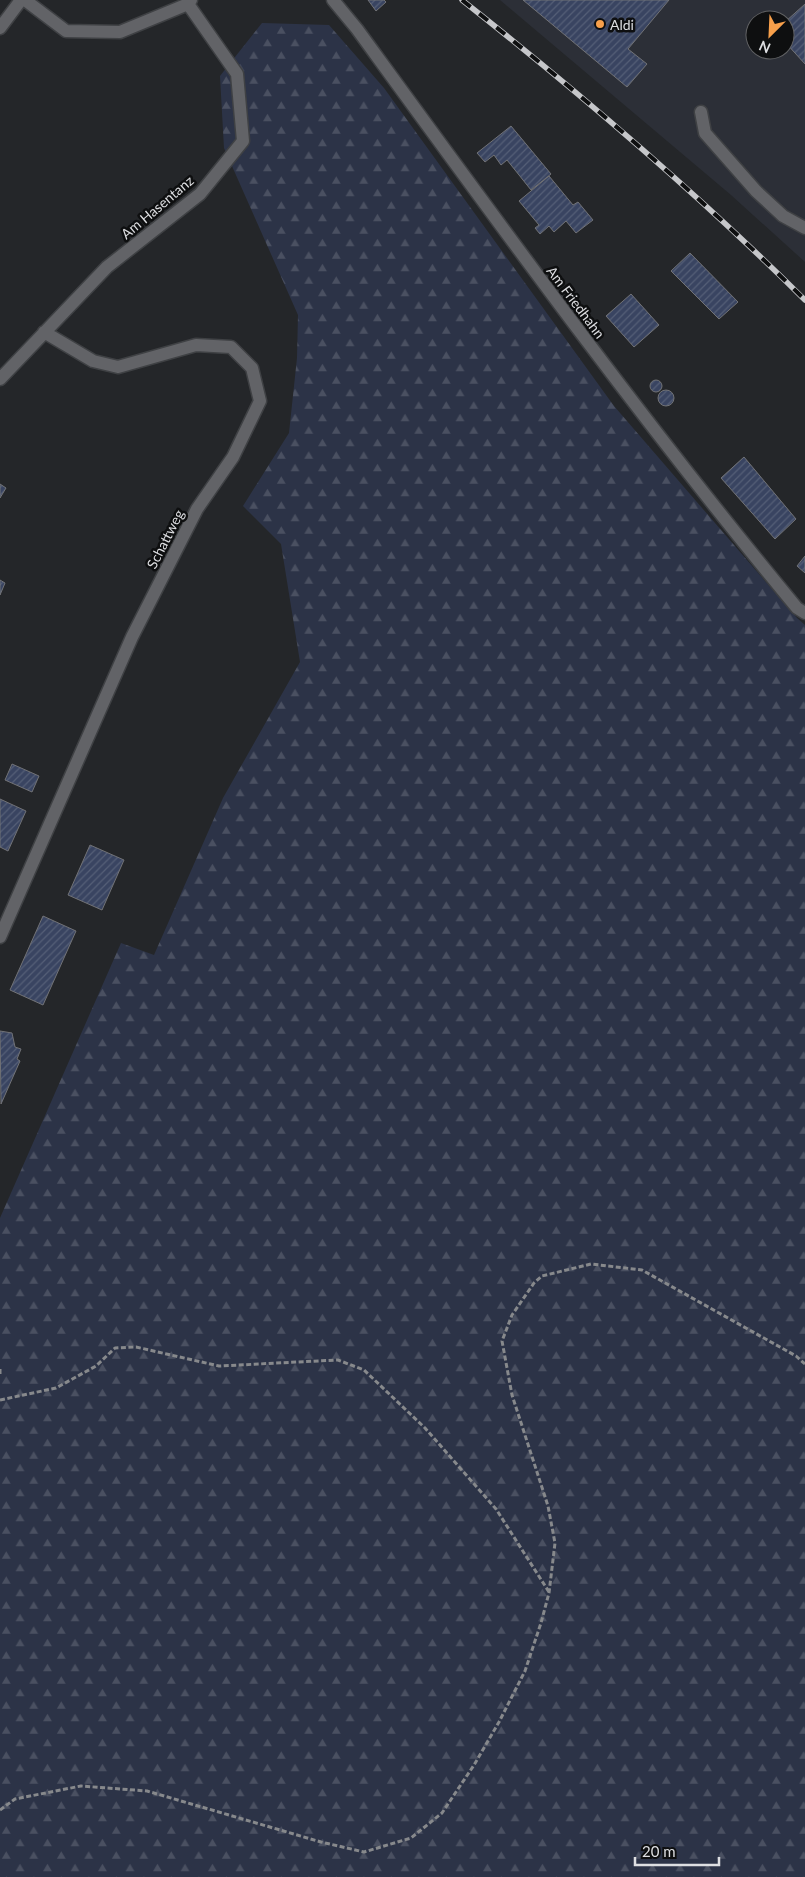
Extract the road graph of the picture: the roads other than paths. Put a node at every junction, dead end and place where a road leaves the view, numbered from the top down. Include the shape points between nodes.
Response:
1 (21, 0) edge
2 (25, 0) edge
3 (333, 0) edge
4 (189, 2) edge
5 (0, 28) edge
6 (701, 112) dead end
7 (805, 228) edge
8 (44, 332) junction
9 (0, 379) edge
10 (805, 613) edge
11 (0, 937) edge

1 - 5 street
2 - 4 street via 66,31 120,32
3 - 10 street, Am Friedhahn via 357,28 578,331 727,524 797,608
4 - 8 street, Am Hasentanz via 237,74 243,141 200,194 107,267
6 - 7 street via 705,133 756,191 783,216
8 - 9 street, Am Hasentanz
8 - 11 street, Schattweg via 94,361 118,367 196,345 231,347 252,368 260,401 234,457 197,509 132,637

